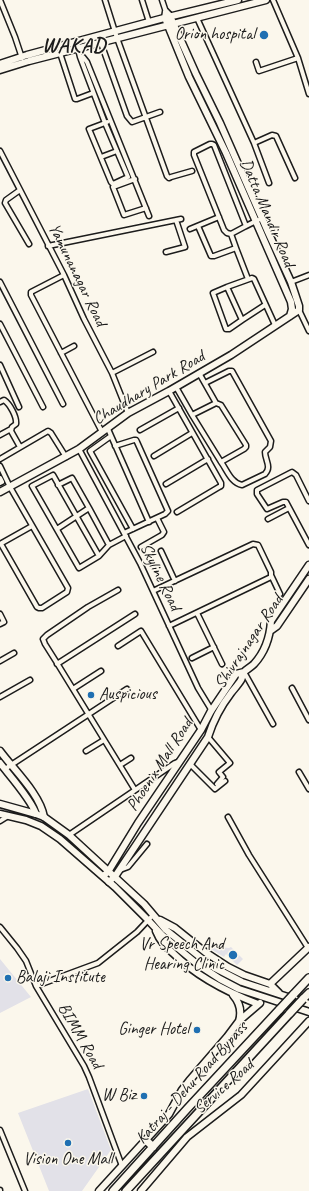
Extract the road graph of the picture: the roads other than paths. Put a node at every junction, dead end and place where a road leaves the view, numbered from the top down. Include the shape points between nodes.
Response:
1 (0, 0) edge
2 (105, 0) edge
3 (142, 0) edge
4 (162, 0) edge
5 (238, 0) edge
6 (266, 0) edge
7 (273, 0) edge
8 (257, 1) edge
9 (167, 15) junction
10 (197, 18) junction
11 (149, 22) junction
12 (171, 25) junction
13 (116, 31) junction
14 (117, 38) junction
15 (101, 42) junction
16 (78, 49) junction
17 (60, 53) junction
18 (80, 57) junction
19 (298, 58) junction
20 (22, 60) junction
21 (256, 62) dead end
22 (0, 64) edge
23 (0, 70) edge
24 (93, 93) junction
25 (309, 94) edge
26 (160, 112) dead end
27 (146, 118) junction
28 (112, 121) junction
29 (105, 123) junction
30 (254, 143) junction
31 (0, 151) edge
32 (117, 152) junction
33 (101, 157) junction
34 (192, 171) dead end
35 (295, 178) dead end
36 (135, 179) junction
37 (269, 183) dead end
38 (20, 190) junction
39 (146, 208) junction
40 (149, 216) dead end
41 (219, 218) junction
42 (262, 218) junction
43 (255, 221) junction
44 (198, 226) junction
45 (246, 226) junction
46 (190, 229) dead end
47 (231, 234) junction
48 (29, 244) dead end
49 (48, 246) junction
50 (236, 248) junction
51 (166, 252) dead end
52 (309, 275) edge
53 (64, 276) junction
54 (248, 279) junction
55 (0, 282) edge
56 (291, 282) junction
57 (227, 286) junction
58 (265, 305) junction
59 (299, 310) junction
60 (290, 316) junction
61 (242, 320) junction
62 (0, 324) edge
63 (274, 325) junction
64 (309, 331) edge
65 (74, 346) dead end
66 (153, 352) dead end
67 (61, 354) junction
68 (0, 365) edge
69 (112, 373) junction
70 (199, 373) junction
71 (204, 383) junction
72 (176, 387) junction
73 (169, 391) junction
74 (0, 402) edge
75 (216, 403) junction
76 (63, 404) dead end
77 (19, 407) dead end
78 (43, 407) dead end
79 (178, 408) junction
80 (128, 413) junction
81 (192, 415) junction
82 (11, 429) junction
83 (105, 430) junction
84 (140, 430) dead end
85 (192, 433) junction
86 (0, 435) edge
87 (111, 436) junction
88 (116, 446) junction
89 (20, 447) junction
90 (79, 449) junction
91 (0, 453) edge
92 (66, 456) junction
93 (154, 456) dead end
94 (1, 459) edge
95 (208, 459) junction
96 (221, 462) junction
97 (0, 466) edge
98 (48, 466) junction
99 (53, 475) junction
100 (0, 478) edge
101 (0, 483) edge
102 (166, 484) dead end
103 (58, 485) junction
104 (10, 487) junction
105 (0, 492) edge
106 (309, 501) edge
107 (89, 508) junction
108 (289, 508) junction
109 (177, 512) dead end
110 (76, 516) junction
111 (157, 518) junction
112 (268, 519) dead end
113 (149, 522) junction
114 (32, 526) junction
115 (57, 529) junction
116 (133, 529) junction
117 (125, 535) junction
118 (308, 542) edge
119 (1, 544) edge
120 (109, 545) junction
121 (141, 547) dead end
122 (161, 551) dead end
123 (99, 556) junction
124 (309, 565) edge
125 (272, 575) junction
126 (175, 581) junction
127 (308, 583) edge
128 (118, 590) dead end
129 (153, 591) junction
130 (280, 594) dead end
131 (197, 613) junction
132 (0, 614) edge
133 (135, 614) dead end
134 (0, 624) edge
135 (169, 626) junction
136 (270, 631) junction
137 (118, 646) dead end
138 (214, 647) junction
139 (14, 654) dead end
140 (192, 658) dead end
141 (0, 661) edge
142 (57, 664) junction
143 (222, 664) dead end
144 (101, 671) dead end
145 (244, 672) junction
146 (30, 680) dead end
147 (292, 688) dead end
148 (73, 689) junction
149 (127, 689) dead end
150 (0, 697) edge
151 (211, 710) junction
152 (88, 715) junction
153 (214, 720) junction
154 (309, 720) edge
155 (273, 724) dead end
156 (201, 730) junction
157 (208, 737) junction
158 (104, 740) junction
159 (0, 751) edge
160 (86, 752) dead end
161 (132, 758) dead end
162 (180, 761) junction
163 (0, 763) edge
164 (190, 764) junction
165 (11, 765) junction
166 (120, 765) junction
167 (5, 769) junction
168 (299, 772) dead end
169 (225, 781) dead end
170 (217, 784) dead end
171 (309, 789) edge
172 (135, 790) junction
173 (0, 804) edge
174 (0, 814) edge
175 (36, 814) junction
176 (8, 816) junction
177 (44, 817) junction
178 (228, 817) dead end
179 (0, 821) edge
180 (69, 835) junction
181 (147, 844) dead end
182 (119, 870) junction
183 (108, 872) junction
184 (102, 876) junction
185 (114, 877) junction
186 (109, 882) junction
187 (156, 917) junction
188 (148, 920) junction
189 (0, 927) edge
190 (154, 927) junction
191 (308, 947) edge
192 (309, 978) edge
193 (270, 984) junction
194 (36, 986) junction
195 (231, 993) junction
196 (309, 993) edge
197 (282, 995) junction
198 (266, 998) junction
199 (258, 1004) junction
200 (309, 1004) edge
201 (307, 1011) edge
202 (309, 1020) edge
203 (239, 1021) junction
204 (0, 1130) edge
205 (146, 1140) junction
206 (153, 1147) junction
207 (122, 1166) junction
208 (25, 1191) edge
209 (99, 1191) edge
210 (113, 1191) edge
211 (126, 1191) edge
212 (140, 1191) edge

1 - 20 street
2 - 13 street
3 - 11 street
4 - 9 street
5 - 9 main road
6 - 8 main road
7 - 19 street
8 - 10 main road
9 - 11 main road
9 - 12 main road, Datta Mandir Road
10 - 12 main road
10 - 30 street
11 - 13 main road
12 - 14 main road
12 - 42 main road, Datta Mandir Road via 220,123
12 - 43 main road, Datta Mandir Road via 189,77
13 - 14 street
13 - 20 main road
14 - 15 main road
14 - 27 street
15 - 16 main road
15 - 27 street via 127,116 132,122
16 - 17 main road
16 - 18 street
17 - 20 main road
17 - 24 street via 76,99
18 - 24 street
18 - 28 street via 88,62
19 - 21 street via 259,71
19 - 25 street
20 - 22 main road
20 - 23 main road
24 - 29 street
26 - 27 street
27 - 34 street via 167,176 169,178
28 - 29 street
28 - 36 street
29 - 32 street
29 - 33 street via 90,129
30 - 35 street via 272,135 276,136
30 - 37 street
31 - 38 street, Yamunanagar Road
32 - 33 street
32 - 33 street via 128,177 113,184
36 - 39 street
36 - 39 street via 114,187 124,215
38 - 48 street via 5,203
38 - 49 street, Yamunanagar Road
39 - 40 street
41 - 44 street
41 - 45 street via 194,154 212,144
41 - 47 street via 225,232
42 - 43 street
42 - 56 main road, Datta Mandir Road
43 - 45 street
43 - 60 main road, Datta Mandir Road via 291,302
44 - 46 street
44 - 50 street via 211,256
45 - 47 street
47 - 50 street
49 - 51 street via 178,220 185,247
49 - 53 street, Yamunanagar Road
50 - 54 street
52 - 56 street
53 - 67 street via 30,294
53 - 69 street, Yamunanagar Road
54 - 57 street
54 - 58 street via 254,279
55 - 76 street
56 - 59 main road, Datta Mandir Road
57 - 61 street
57 - 61 street via 213,293 224,327 228,329
58 - 61 street
58 - 63 street
59 - 60 main road
59 - 64 street
60 - 63 main road, Chaudhary Park Road
62 - 78 street
63 - 70 main road, Chaudhary Park Road via 231,355
65 - 67 street
66 - 69 street
67 - 83 street
68 - 77 street
69 - 80 street, Yamunanagar Road
70 - 71 street
70 - 72 main road, Chaudhary Park Road
71 - 75 street
71 - 96 street via 232,371 270,441 270,447 264,455 268,471 242,485 234,481
72 - 73 main road, Chaudhary Park Road
72 - 81 street
73 - 79 street
73 - 80 main road, Chaudhary Park Road
74 - 82 street via 4,400 8,403 16,420
75 - 81 street
75 - 96 street via 221,405 246,445 246,448
79 - 84 street
79 - 85 street
80 - 83 main road, Chaudhary Park Road
81 - 96 street
82 - 86 street
82 - 89 street
83 - 87 street
83 - 90 main road, Chaudhary Park Road
85 - 93 street
85 - 95 street
87 - 88 street
87 - 116 street via 90,451
88 - 111 street via 136,440 167,509 167,513
88 - 113 street
89 - 92 street via 48,431
89 - 94 street
90 - 92 main road, Chaudhary Park Road
90 - 117 street, Skyline Road
91 - 94 street
92 - 98 main road, Chaudhary Park Road
95 - 102 street
95 - 109 street via 221,481 221,486
97 - 104 street
98 - 99 street
98 - 104 main road, Chaudhary Park Road
99 - 103 street
99 - 115 street via 32,486
100 - 101 street
103 - 107 street via 72,478
103 - 110 street
104 - 105 main road, Chaudhary Park Road
104 - 114 street
106 - 108 street via 292,472 257,490 257,494 268,509 284,501
107 - 110 street
107 - 120 street
108 - 112 street
108 - 118 street
110 - 115 street
110 - 123 street
111 - 113 street
111 - 121 street via 164,532
113 - 116 street
114 - 119 street
114 - 119 street via 68,588 67,592 42,608 37,607
115 - 123 street via 79,568
116 - 117 street
117 - 120 street
117 - 129 street, Skyline Road
120 - 123 street
122 - 126 street
124 - 136 main road via 271,621
125 - 126 street via 256,544
125 - 130 street
125 - 131 street
126 - 129 street
127 - 136 main road, Shivrajnagar Road via 277,626
128 - 142 street via 45,637 44,641
129 - 135 street, Skyline Road
131 - 135 street
131 - 138 street
132 - 134 street via 4,622
133 - 142 street
135 - 151 street, Skyline Road
136 - 145 main road, Shivrajnagar Road via 260,657
137 - 156 street via 141,631
138 - 140 street
138 - 143 street
139 - 141 street
142 - 148 street
144 - 148 street
145 - 151 main road, Phoenix Mall Road via 236,674
145 - 153 main road, Shivrajnagar Road
145 - 155 street
146 - 150 street
147 - 154 street
148 - 152 street
149 - 152 street
151 - 153 street, Skyline Road
151 - 156 main road, Phoenix Mall Road
152 - 158 street
152 - 165 street
153 - 157 main road, Phoenix Mall Road
156 - 162 main road, Phoenix Mall Road
157 - 164 main road, Phoenix Mall Road
157 - 170 street via 230,762 219,772 223,777
158 - 160 street
158 - 166 street
159 - 165 main road
161 - 166 street
162 - 172 street
162 - 183 main road, Phoenix Mall Road
163 - 167 main road
164 - 169 street via 214,789
164 - 182 main road, Phoenix Mall Road
165 - 167 street
165 - 177 main road via 35,795
166 - 172 street
167 - 175 main road via 35,809
168 - 171 street
172 - 180 street
173 - 175 main road
174 - 176 main road
175 - 177 main road
176 - 179 street
176 - 184 main road via 41,826
177 - 180 main road
178 - 191 street
180 - 183 main road
181 - 182 street via 128,867
182 - 185 main road, Phoenix Mall Road
183 - 184 main road, Phoenix Mall Road
183 - 185 main road
184 - 186 main road
185 - 186 main road, Phoenix Mall Road
185 - 187 main road
186 - 188 main road
187 - 188 street
187 - 190 main road
187 - 193 main road via 228,967
187 - 197 main road via 166,930 189,949 224,973 242,982
188 - 190 main road
188 - 194 street via 98,963
189 - 194 street, BIMM Road via 26,961
190 - 195 main road via 159,940 180,960
190 - 198 main road via 196,964 239,989
191 - 193 main road
192 - 206 highway, Katraj - Dehu Road Bypass, bridge
193 - 197 main road
194 - 207 street, BIMM Road via 84,1066
195 - 199 main road
195 - 203 main road via 240,1006
196 - 211 highway, Katraj - Dehu Road Bypass, bridge
197 - 200 main road
198 - 199 main road, Service Road
198 - 201 main road
199 - 203 main road, Service Road
201 - 202 main road
202 - 212 main road, Service Road via 241,1095 187,1137
203 - 205 main road, Service Road via 189,1081 169,1114
204 - 208 street
205 - 206 highway
205 - 207 main road, Service Road
206 - 210 highway, Katraj - Dehu Road Bypass
207 - 209 main road, Service Road

